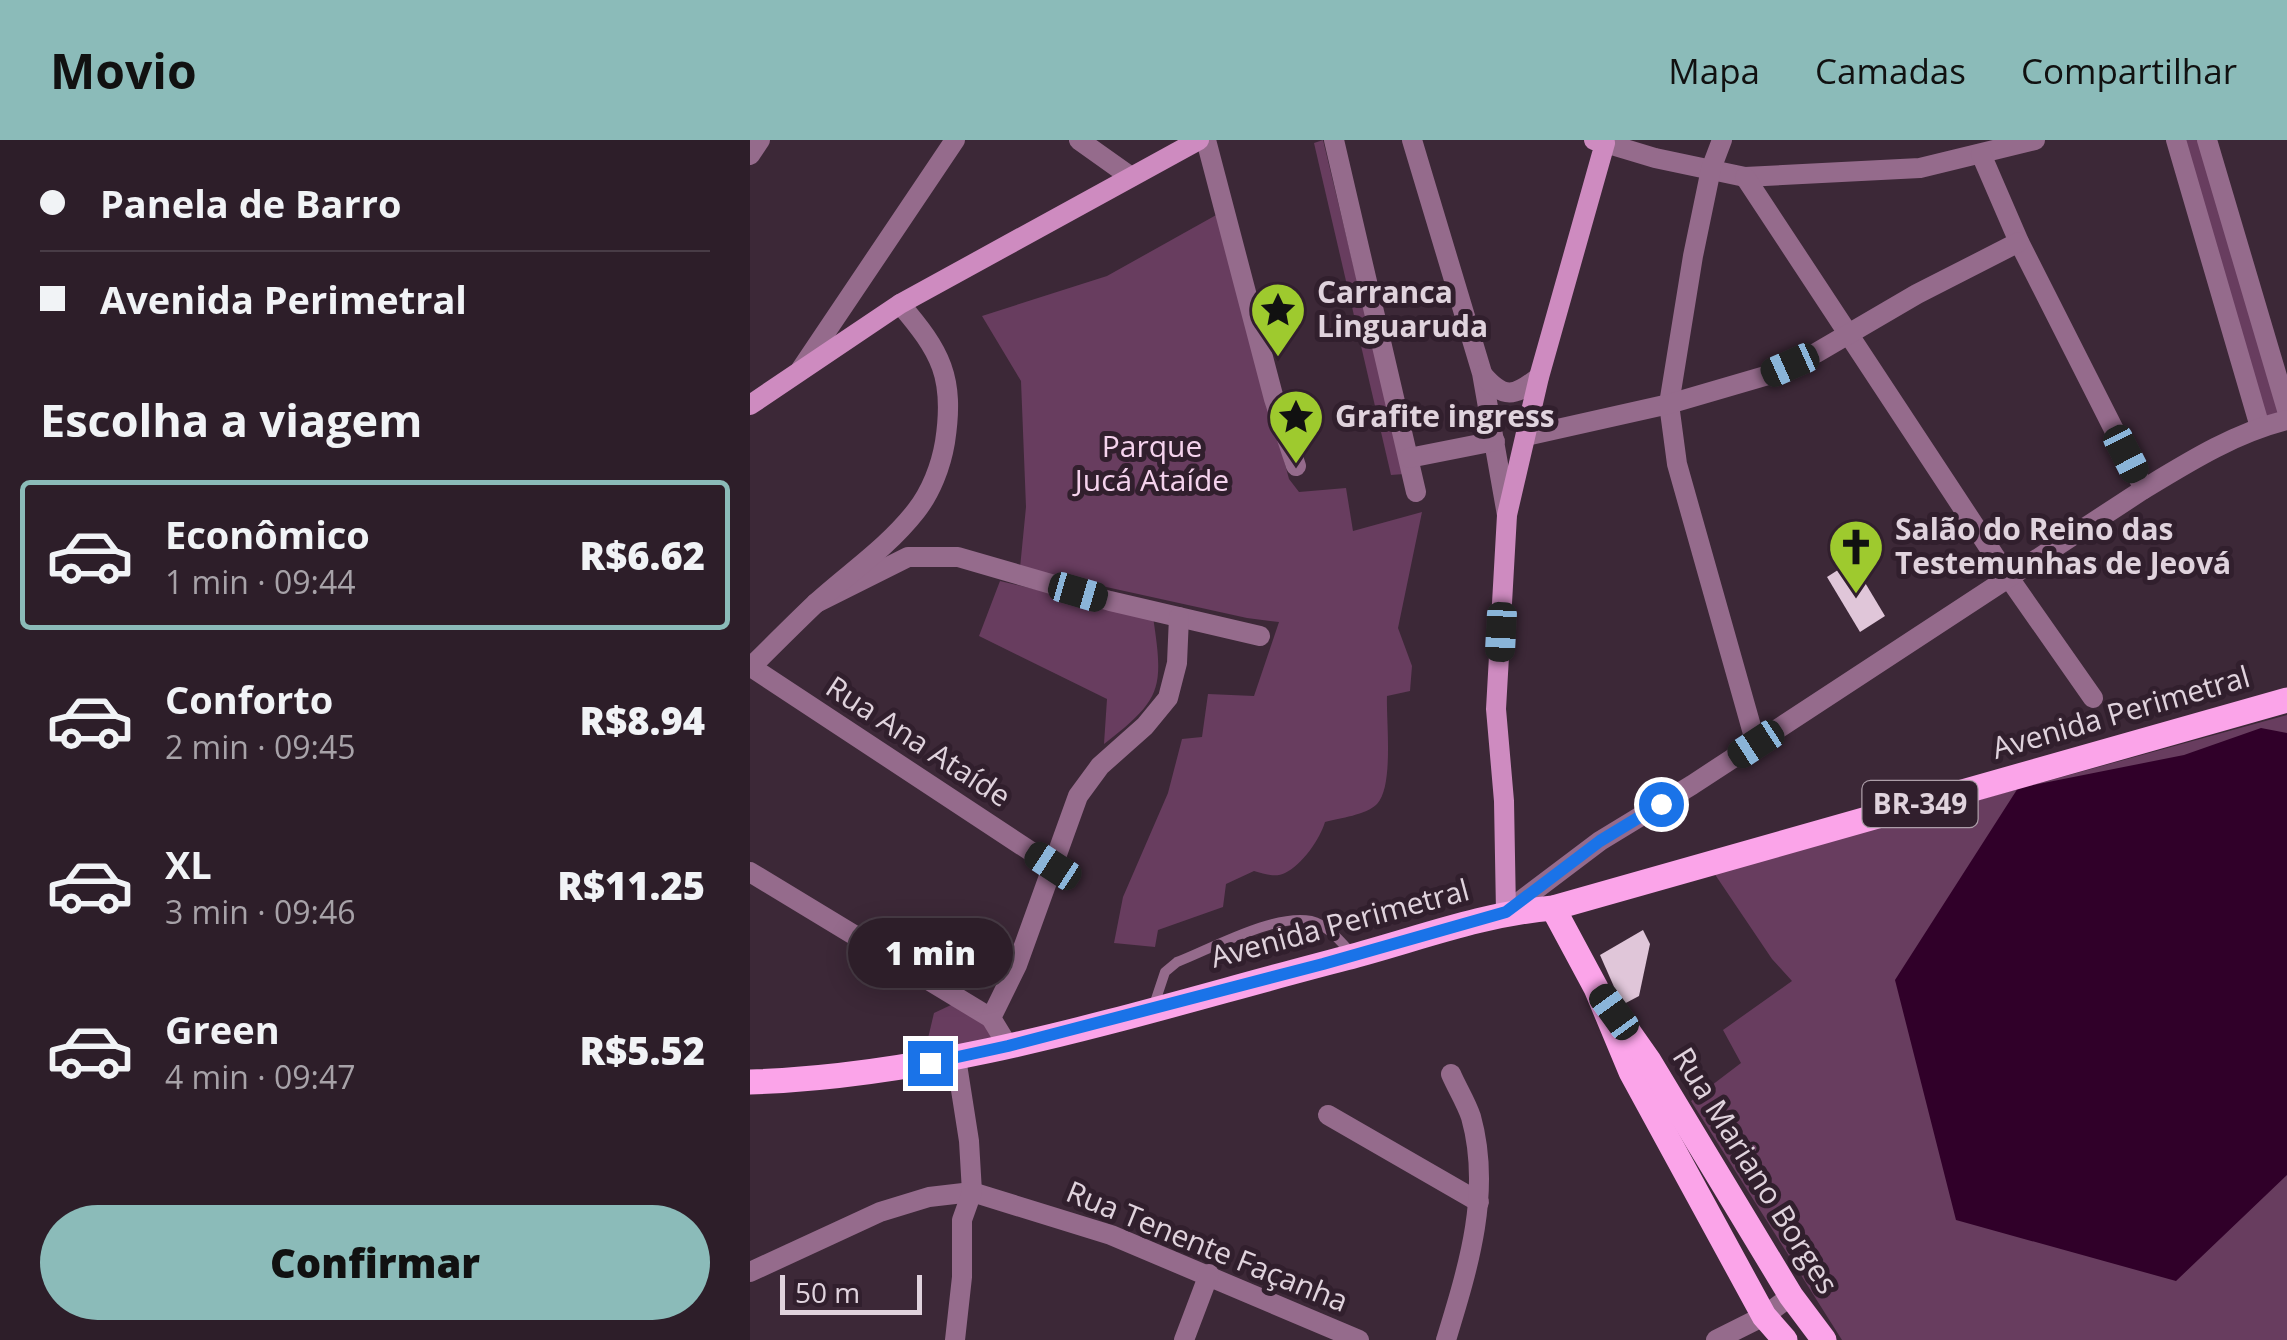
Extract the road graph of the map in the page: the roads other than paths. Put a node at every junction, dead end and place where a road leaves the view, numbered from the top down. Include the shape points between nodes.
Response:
1 (954, 140) edge
2 (1079, 140) edge
3 (1202, 140) edge
4 (1334, 140) edge
5 (1412, 140) edge
6 (1722, 140) edge
7 (2035, 140) edge
8 (2176, 140) edge
9 (2206, 140) edge
10 (1601, 141) edge
11 (1981, 154) junction
12 (1711, 170) junction
13 (1130, 177) junction
14 (1745, 177) junction
15 (2019, 242) junction
16 (900, 304) junction
17 (1847, 335) junction
18 (801, 370) junction
19 (1482, 373) junction
20 (1538, 377) junction
21 (1669, 404) junction
22 (750, 405) edge
23 (2287, 410) edge
24 (2287, 420) edge
25 (2260, 427) junction
26 (1526, 436) junction
27 (1495, 440) junction
28 (1409, 458) junction
29 (1296, 466) dead end
30 (2144, 489) junction
31 (1416, 492) dead end
32 (1507, 516) junction
33 (2010, 578) junction
34 (816, 603) junction
35 (1179, 617) junction
36 (1260, 636) dead end
37 (750, 668) edge
38 (2093, 698) dead end
39 (2287, 700) edge
40 (1756, 744) junction
41 (1053, 866) junction
42 (750, 872) edge
43 (1553, 908) junction
44 (1506, 912) junction
45 (1354, 956) junction
46 (1596, 988) junction
47 (1152, 1008) junction
48 (991, 1018) junction
49 (1008, 1046) junction
50 (956, 1058) junction
51 (1451, 1074) dead end
52 (751, 1082) edge
53 (1328, 1115) dead end
54 (972, 1192) junction
55 (1479, 1202) junction
56 (750, 1272) edge
57 (1209, 1274) junction
58 (1790, 1296) junction
59 (1764, 1316) junction
60 (955, 1340) edge
61 (1184, 1340) edge
62 (1359, 1340) edge
63 (1446, 1340) edge
64 (1716, 1340) edge
65 (1785, 1340) edge
66 (1824, 1340) edge

1 - 18 street
2 - 13 street
3 - 13 street
3 - 29 street
4 - 28 street
5 - 19 street
6 - 12 street
7 - 11 street
8 - 25 street
9 - 23 street
10 - 12 street
10 - 20 street
11 - 14 street via 1920,168
11 - 15 street
12 - 14 street
12 - 21 street
13 - 16 street
14 - 17 street
15 - 17 street
15 - 30 street
16 - 18 street
16 - 34 street via 924,332 946,380 951,406 941,465 918,510
17 - 21 street via 1764,376
17 - 33 street
18 - 22 street
19 - 20 street via 1508,394
19 - 27 street
20 - 26 street
21 - 26 street
21 - 40 street via 1677,464
24 - 25 street
25 - 30 street
26 - 32 street
27 - 28 street
27 - 32 street
28 - 31 street
30 - 33 street
32 - 44 street via 1496,710
33 - 38 street
33 - 40 street
34 - 35 street via 908,558 958,557
34 - 37 street
35 - 36 street
35 - 41 street via 1168,698 1088,780
37 - 41 street, Rua Ana Ataíde
39 - 43 main road, Avenida Perimetral / BR-349
40 - 44 street via 1600,841
41 - 48 street
42 - 48 street
43 - 44 main road, Avenida Perimetral
43 - 46 main road, Rua Mariano Borges
44 - 45 main road, Avenida Perimetral
45 - 47 main road, Avenida Perimetral
45 - 47 lane via 1313,921 1284,920 1177,962 1164,972
46 - 58 main road, Rua Mariano Borges via 1649,1061
46 - 59 main road, Rua Mariano Borges via 1631,1072
47 - 49 main road, Avenida Perimetral
48 - 49 street
49 - 50 main road, Avenida Perimetral
50 - 52 main road, Avenida Perimetral via 876,1073
50 - 54 street
51 - 55 street via 1478,1148
53 - 55 street
54 - 56 street, Rua Tenente Façanha via 880,1212
54 - 57 street, Rua Tenente Façanha via 1111,1234
54 - 60 street via 962,1220
55 - 63 street
57 - 61 street
57 - 62 street, Rua Tenente Façanha
58 - 59 street
58 - 66 main road, Rua Mariano Borges
59 - 64 street
59 - 65 main road, Rua Mariano Borges

